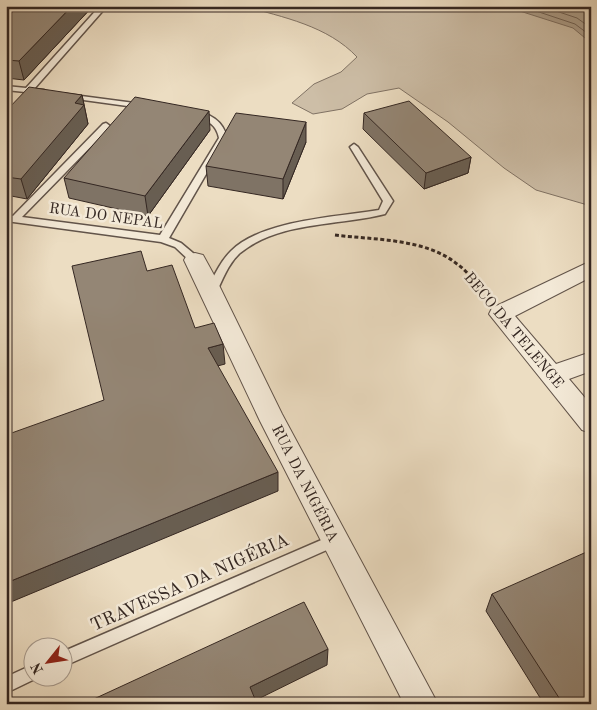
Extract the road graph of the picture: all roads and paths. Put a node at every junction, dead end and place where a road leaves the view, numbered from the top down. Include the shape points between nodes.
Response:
1 (104, 6) edge
2 (6, 88) edge
3 (28, 90) junction
4 (47, 93) edge
5 (57, 94) edge
6 (154, 107) edge
7 (183, 111) edge
8 (106, 126) dead end
9 (354, 147) dead end
10 (11, 218) edge
11 (334, 235) dead end
12 (163, 239) junction
13 (195, 260) joint
14 (591, 268) edge
15 (212, 290) junction
16 (500, 314) junction
17 (591, 361) edge
18 (551, 376) junction
19 (591, 423) edge
20 (333, 541) junction
21 (72, 656) edge
22 (22, 678) edge
23 (6, 685) edge
24 (422, 704) edge

1 - 3 lane
2 - 3 lane
3 - 4 lane
5 - 6 lane
7 - 12 lane via 216,122 222,128 223,138
8 - 10 lane
9 - 15 lane via 388,201 387,207 382,212 287,229 257,240 238,250 225,265
10 - 12 lane, RUA DO NEPAL
11 - 16 path, BECO DA TELENGE via 428,248 452,259
12 - 13 lane, RUA DO NEPAL
13 - 15 street, RUA DA NIGÉRIA
14 - 16 street
15 - 20 street, RUA DA NIGÉRIA via 236,348
16 - 18 street, BECO DA TELENGE
17 - 18 street
18 - 19 street, BECO DA TELENGE
20 - 21 lane, TRAVESSA DA NIGÉRIA
20 - 24 street, RUA DA NIGÉRIA
22 - 23 lane

